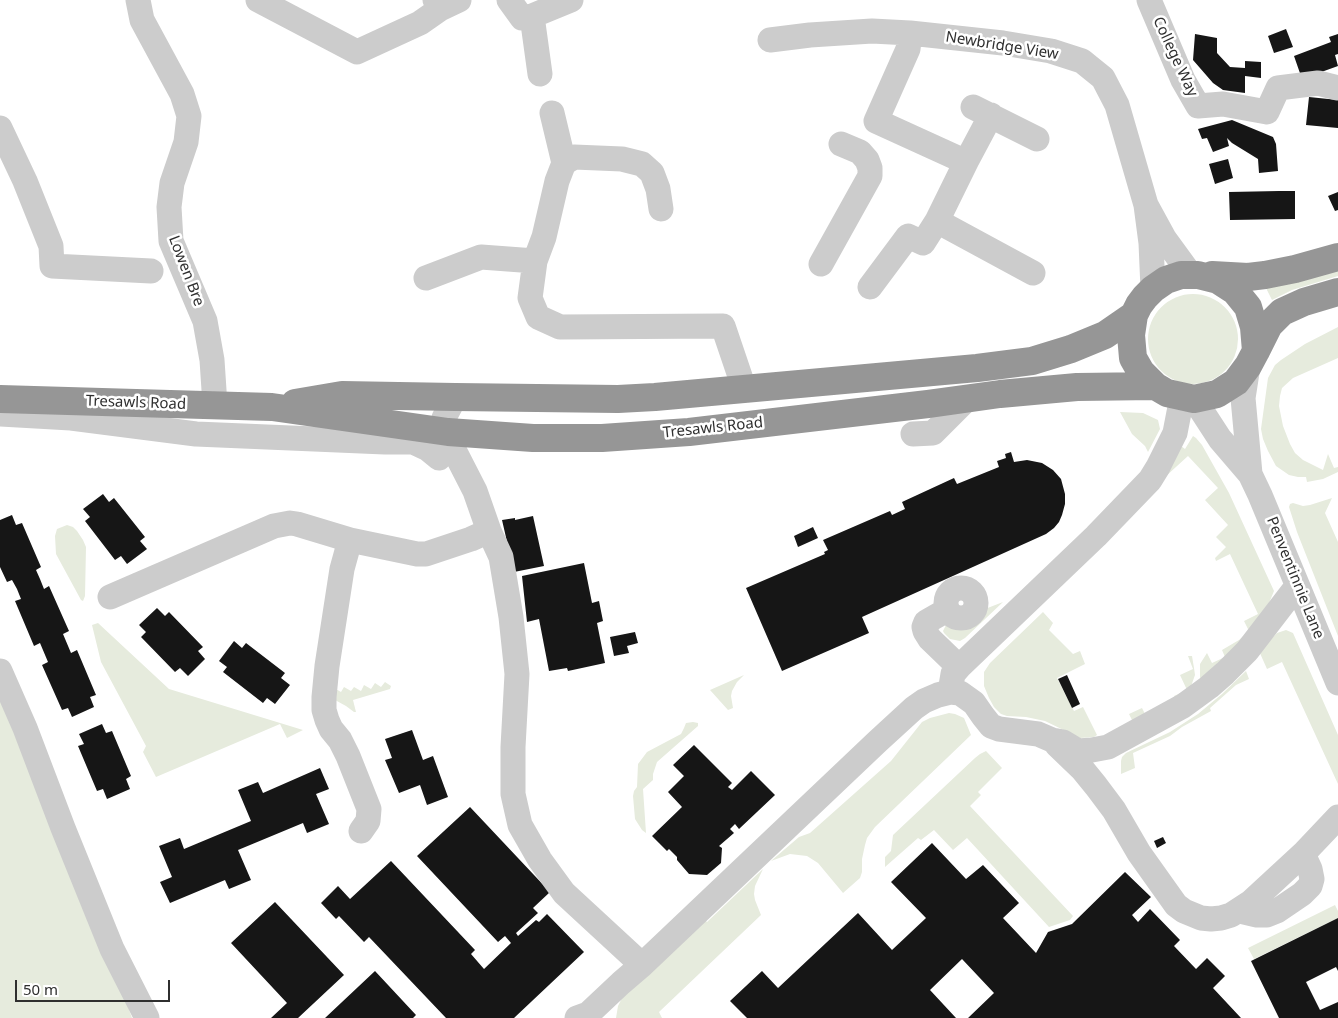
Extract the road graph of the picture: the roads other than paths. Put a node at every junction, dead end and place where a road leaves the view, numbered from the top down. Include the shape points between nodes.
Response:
1 (138, 0) edge
2 (258, 0) edge
3 (509, 0) edge
4 (570, 0) edge
5 (1149, 0) edge
6 (445, 3) edge
7 (532, 16) junction
8 (910, 33) junction
9 (770, 40) dead end
10 (540, 74) dead end
11 (1338, 88) edge
12 (552, 113) dead end
13 (876, 122) junction
14 (0, 128) edge
15 (1037, 139) dead end
16 (966, 162) junction
17 (564, 163) junction
18 (1146, 205) junction
19 (661, 210) dead end
20 (936, 221) junction
21 (1338, 257) edge
22 (535, 261) junction
23 (821, 264) dead end
24 (151, 271) dead end
25 (1033, 273) dead end
26 (1194, 275) junction
27 (426, 278) dead end
28 (870, 287) dead end
29 (1152, 289) junction
30 (1338, 292) edge
31 (1134, 315) junction
32 (1252, 358) junction
33 (1155, 386) junction
34 (744, 388) junction
35 (1188, 398) junction
36 (0, 399) edge
37 (967, 399) junction
38 (215, 406) junction
39 (272, 407) junction
40 (0, 414) edge
41 (449, 416) junction
42 (913, 434) dead end
43 (439, 458) dead end
44 (1250, 474) junction
45 (489, 531) junction
46 (350, 540) junction
47 (1297, 586) junction
48 (110, 597) dead end
49 (947, 610) dead end
50 (959, 666) junction
51 (0, 671) edge
52 (1338, 683) edge
53 (950, 692) junction
54 (1052, 740) junction
55 (1108, 747) junction
56 (1114, 810) junction
57 (1336, 827) edge
58 (361, 831) dead end
59 (642, 966) junction
60 (585, 1017) edge
61 (147, 1018) edge

1 - 38 street, Lowen Bre via 142,20 182,94 189,116 186,142 172,182 170,240 205,321
2 - 6 street via 358,52 420,23
3 - 7 street via 522,18
4 - 7 street
5 - 11 street, College Way via 1183,80 1198,106 1223,104 1267,112 1278,88 1318,83
7 - 10 street
8 - 9 street, Newbridge View via 872,31
8 - 13 street via 908,49
8 - 18 street, Newbridge View via 1051,51 1082,61 1103,78 1117,105
12 - 17 street
13 - 16 street
13 - 23 street via 851,148 867,160 870,176
14 - 24 street via 51,246 52,266
15 - 16 street via 982,111
16 - 20 street
17 - 19 street via 574,157 642,164 652,173
17 - 22 street
18 - 26 street, Newbridge View via 1164,238
18 - 29 street, Newbridge View
20 - 25 street
20 - 28 street via 923,243 908,236
21 - 26 highway via 1265,275
22 - 27 street via 480,257
22 - 34 street via 530,298 538,318 560,327 723,326
26 - 29 highway via 1166,280
26 - 32 highway via 1218,280 1235,291 1248,307 1254,327
29 - 31 highway
30 - 32 highway via 1282,312 1269,325
31 - 33 highway via 1130,334 1133,358
31 - 34 highway, Tresawls Road via 1105,335 1071,350 1032,361
32 - 35 highway via 1236,382 1217,394
32 - 44 street, Penventinnie Lane via 1243,398
33 - 35 highway
33 - 37 highway, Tresawls Road via 1077,387
34 - 41 highway, Tresawls Road
35 - 44 street, Penventinnie Lane
35 - 50 street via 1176,433 1150,480
36 - 38 highway, Tresawls Road
37 - 41 highway, Tresawls Road via 689,432 602,438 533,438
37 - 42 street via 932,433
38 - 39 highway, Tresawls Road
39 - 41 highway, Tresawls Road
39 - 41 highway, Tresawls Road via 342,395
40 - 43 street via 71,418 196,434 413,442
41 - 45 street via 454,450 475,491
44 - 47 street, Penventinnie Lane
45 - 46 street via 426,554
45 - 59 street via 501,557 517,674 512,748 513,794 520,825 564,893
46 - 48 street via 297,524 274,526
46 - 58 street via 341,578 324,703 326,720 348,756 369,809 368,821
47 - 52 street, Penventinnie Lane
47 - 55 street via 1247,651 1209,687 1183,706
49 - 50 street via 926,622 924,627 930,638
50 - 53 street
51 - 61 street via 112,949
53 - 54 street via 960,693 974,703 991,726 1029,732
53 - 59 street via 938,694 914,708
54 - 55 street via 1078,751
54 - 56 street via 1089,777
55 - 56 street via 1107,772
56 - 57 street via 1176,905 1192,915 1211,919 1231,916 1251,902
59 - 60 street

